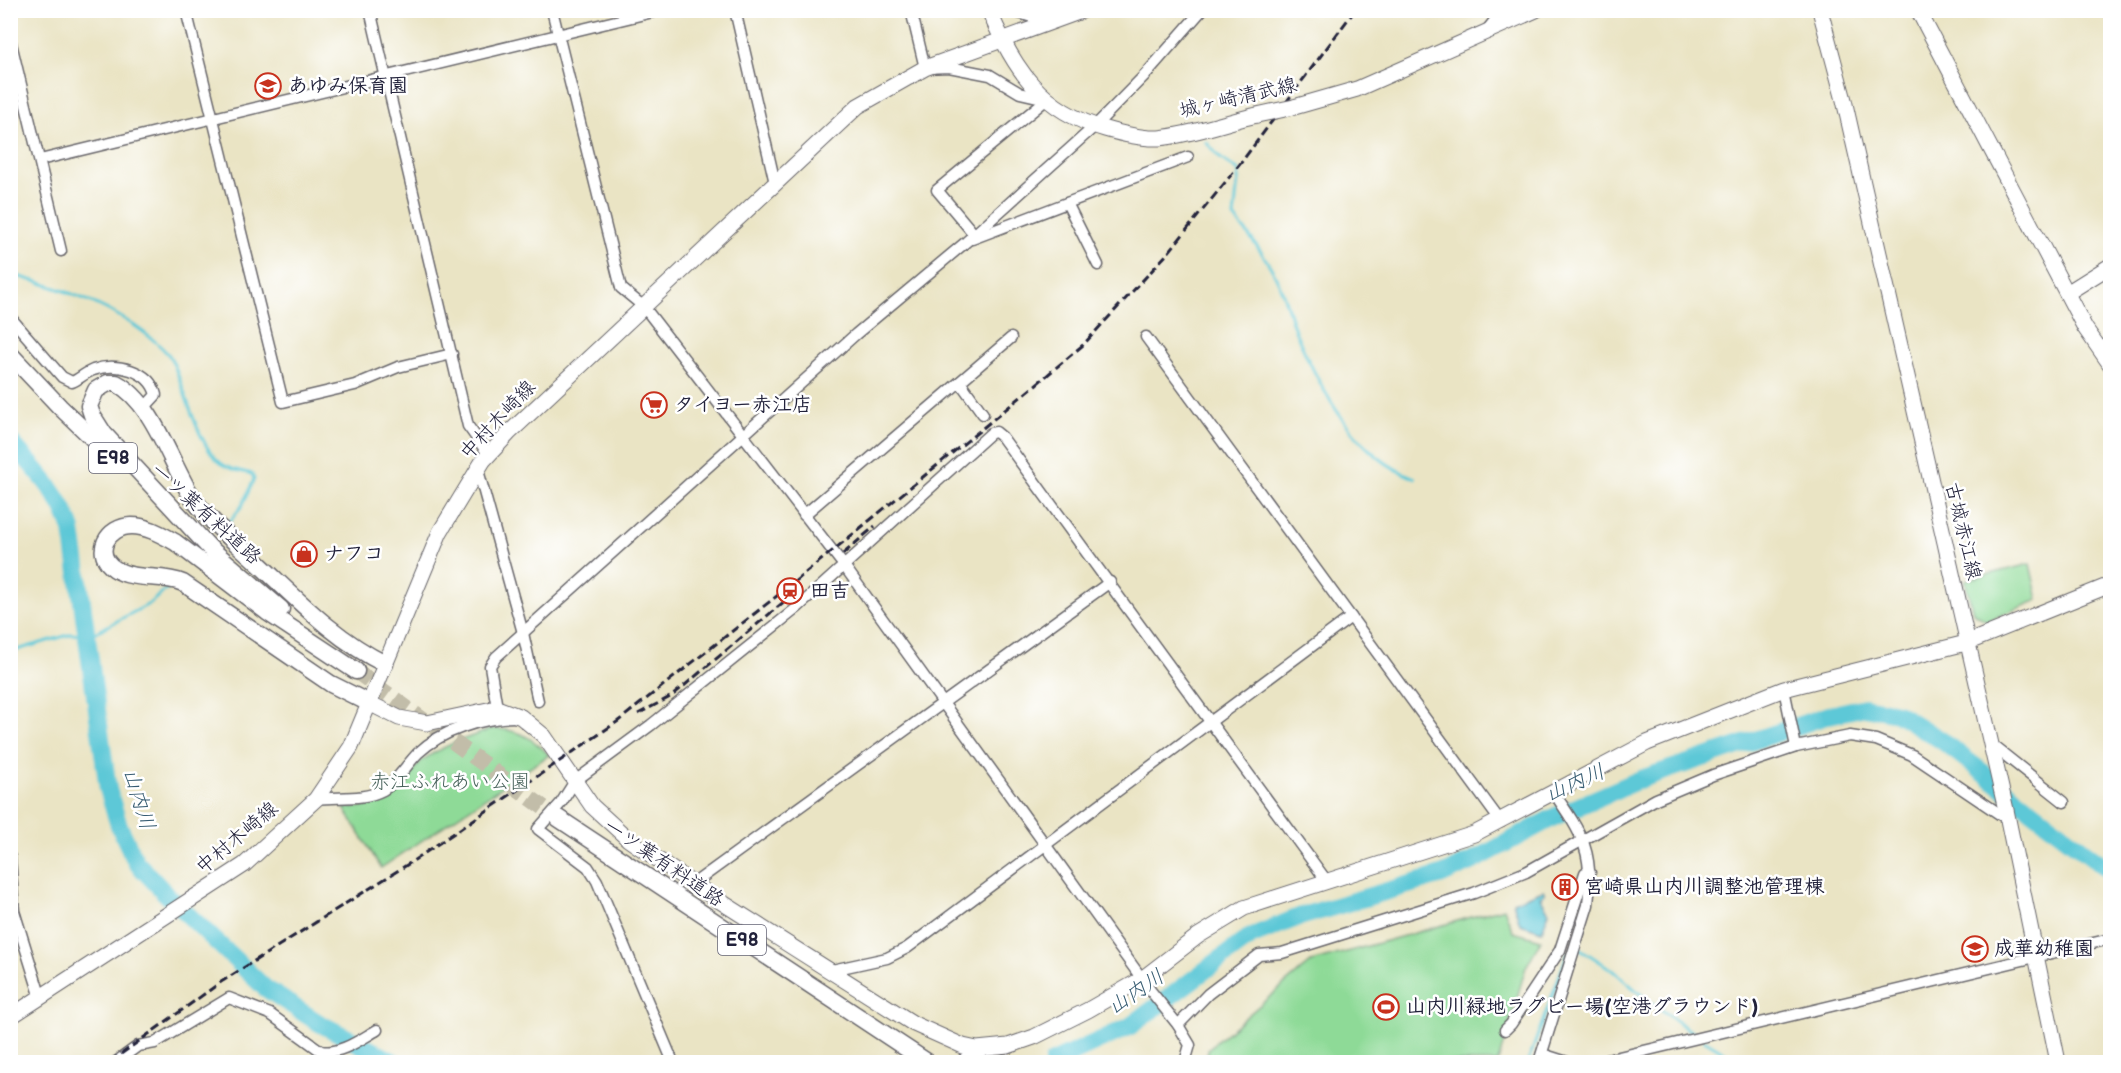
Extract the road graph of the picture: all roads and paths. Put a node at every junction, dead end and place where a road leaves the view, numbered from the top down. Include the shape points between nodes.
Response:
1 (186, 10) edge
2 (370, 10) edge
3 (552, 10) edge
4 (661, 10) edge
5 (735, 10) edge
6 (911, 10) edge
7 (989, 10) edge
8 (1010, 10) edge
9 (1202, 10) edge
10 (1503, 10) edge
11 (1536, 10) edge
12 (1820, 10) edge
13 (1918, 10) edge
14 (1082, 11) edge
15 (1485, 32) junction
16 (557, 34) junction
17 (10, 39) edge
18 (1001, 41) junction
19 (925, 68) junction
20 (385, 75) junction
21 (1047, 99) junction
22 (212, 120) junction
23 (1095, 126) junction
24 (1188, 157) dead end
25 (40, 160) junction
26 (775, 183) junction
27 (1066, 203) junction
28 (970, 238) junction
29 (61, 251) dead end
30 (1098, 265) dead end
31 (2110, 266) edge
32 (2067, 293) junction
33 (644, 307) junction
34 (10, 317) edge
35 (1146, 337) dead end
36 (1011, 339) dead end
37 (10, 354) edge
38 (452, 354) junction
39 (2110, 364) edge
40 (960, 382) junction
41 (144, 408) junction
42 (983, 414) dead end
43 (744, 436) junction
44 (489, 455) junction
45 (478, 470) junction
46 (804, 515) junction
47 (219, 558) junction
48 (845, 567) junction
49 (1110, 582) junction
50 (2110, 585) edge
51 (1351, 617) junction
52 (524, 633) junction
53 (1966, 643) junction
54 (385, 664) junction
55 (1784, 689) junction
56 (538, 701) dead end
57 (369, 703) junction
58 (942, 704) junction
59 (496, 708) junction
60 (521, 717) junction
61 (1212, 722) junction
62 (1796, 747) junction
63 (1990, 747) junction
64 (575, 781) junction
65 (1557, 797) junction
66 (316, 799) junction
67 (2064, 802) dead end
68 (2006, 815) junction
69 (558, 818) tunnel mouth
70 (1501, 822) junction
71 (1582, 836) junction
72 (1046, 845) junction
73 (10, 857) edge
74 (12, 870) edge
75 (1590, 873) junction
76 (1326, 880) junction
77 (11, 882) edge
78 (693, 884) junction
79 (2110, 939) edge
80 (2034, 958) junction
81 (832, 970) junction
82 (1146, 984) junction
83 (41, 998) junction
84 (10, 1017) edge
85 (1176, 1021) junction
86 (377, 1030) dead end
87 (1505, 1030) dead end
88 (977, 1049) junction
89 (1540, 1058) edge
90 (116, 1062) edge
91 (673, 1062) edge
92 (927, 1062) edge
93 (961, 1062) edge
94 (1187, 1062) edge
95 (1567, 1062) edge
96 (1598, 1062) edge
97 (2058, 1062) edge

1 - 22 street
2 - 20 street
3 - 16 street
4 - 16 street
5 - 26 street
6 - 19 street
7 - 18 main road, 城ヶ崎清武線
8 - 14 street via 1038,19
9 - 23 street
10 - 15 street
11 - 15 main road, 城ヶ崎清武線
12 - 53 main road, 古城赤江線 via 1847,112
13 - 32 main road
14 - 18 main road, 中村木崎線
15 - 23 main road, 城ヶ崎清武線, bridge via 1357,89 1294,107 1159,138 1126,135
16 - 20 street
16 - 33 street via 621,288
17 - 25 street
18 - 19 main road, 中村木崎線
18 - 21 main road, 城ヶ崎清武線 via 1022,74
19 - 21 street via 949,67 990,75 1020,93
19 - 26 main road, 中村木崎線 via 858,106
20 - 22 street
20 - 38 street
21 - 23 main road, 城ヶ崎清武線 via 1070,116
21 - 28 street via 937,190
22 - 25 street
22 - 38 street via 283,402 355,385 398,367
23 - 28 street
24 - 27 street
25 - 29 street
26 - 33 main road, 中村木崎線
27 - 28 street
27 - 30 street
28 - 43 street
31 - 32 main road
32 - 39 main road
33 - 43 street
33 - 44 main road, 中村木崎線
34 - 41 street via 63,377 72,382 103,368 132,370 148,377 156,395
35 - 51 street
36 - 40 street
37 - 47 main road, 一ツ葉有料道路 / E98 via 60,407
38 - 44 street via 468,426
40 - 42 street
40 - 46 street
41 - 47 main road via 134,395 116,383 96,390 89,406 104,434
41 - 54 main road via 184,484 217,525 320,620 350,644
43 - 46 street
43 - 52 street via 612,550
44 - 45 main road, 中村木崎線
45 - 52 street
45 - 54 main road, 中村木崎線 via 440,531
46 - 48 street
47 - 57 main road, 一ツ葉有料道路 / E98 via 356,671 159,533 133,526 113,531 102,548 114,568 130,574 165,576 183,583 331,684
48 - 49 street via 996,432
48 - 58 street
48 - 64 street via 651,725
49 - 58 street
49 - 61 street
50 - 53 main road
51 - 61 street
51 - 70 street
52 - 56 street
52 - 59 street via 490,666
53 - 55 main road
53 - 63 main road, 古城赤江線
54 - 57 main road, 中村木崎線
55 - 62 street
55 - 65 main road via 1647,743
57 - 59 main road via 399,718 427,723
57 - 66 main road, 中村木崎線 via 351,747
58 - 72 street
58 - 78 street
59 - 60 main road
60 - 64 main road via 544,736
60 - 66 street via 501,718 437,737 386,789 362,798
61 - 72 street
61 - 76 street
62 - 68 street via 1850,736 1887,744 1912,755
62 - 71 street via 1656,799
63 - 67 street
63 - 68 main road, 古城赤江線
64 - 78 main road via 592,806 628,839
64 - 91 street via 538,829 588,867 597,881
65 - 70 main road
65 - 71 street
66 - 83 main road, 中村木崎線 via 244,865
68 - 80 main road, 古城赤江線
69 - 92 main road, 一ツ葉有料道路 / E98
70 - 76 main road via 1451,842
71 - 75 street
71 - 85 street via 1526,872 1474,892 1282,953 1259,955
72 - 81 street via 907,948 887,958
72 - 82 street
73 - 74 street
74 - 77 street
75 - 87 street via 1585,873 1560,950
75 - 89 street via 1588,905
76 - 82 main road via 1268,898 1222,920
77 - 83 street via 16,920
78 - 81 main road
79 - 80 street
80 - 96 street
80 - 97 main road, 古城赤江線
81 - 88 main road via 914,1024
82 - 85 street
82 - 88 main road via 1034,1037 1008,1046
83 - 84 main road, 中村木崎線
85 - 94 street via 1190,1045
86 - 90 street via 337,1051 321,1051 270,1014 229,998 155,1043 138,1046
88 - 93 street
89 - 95 street

